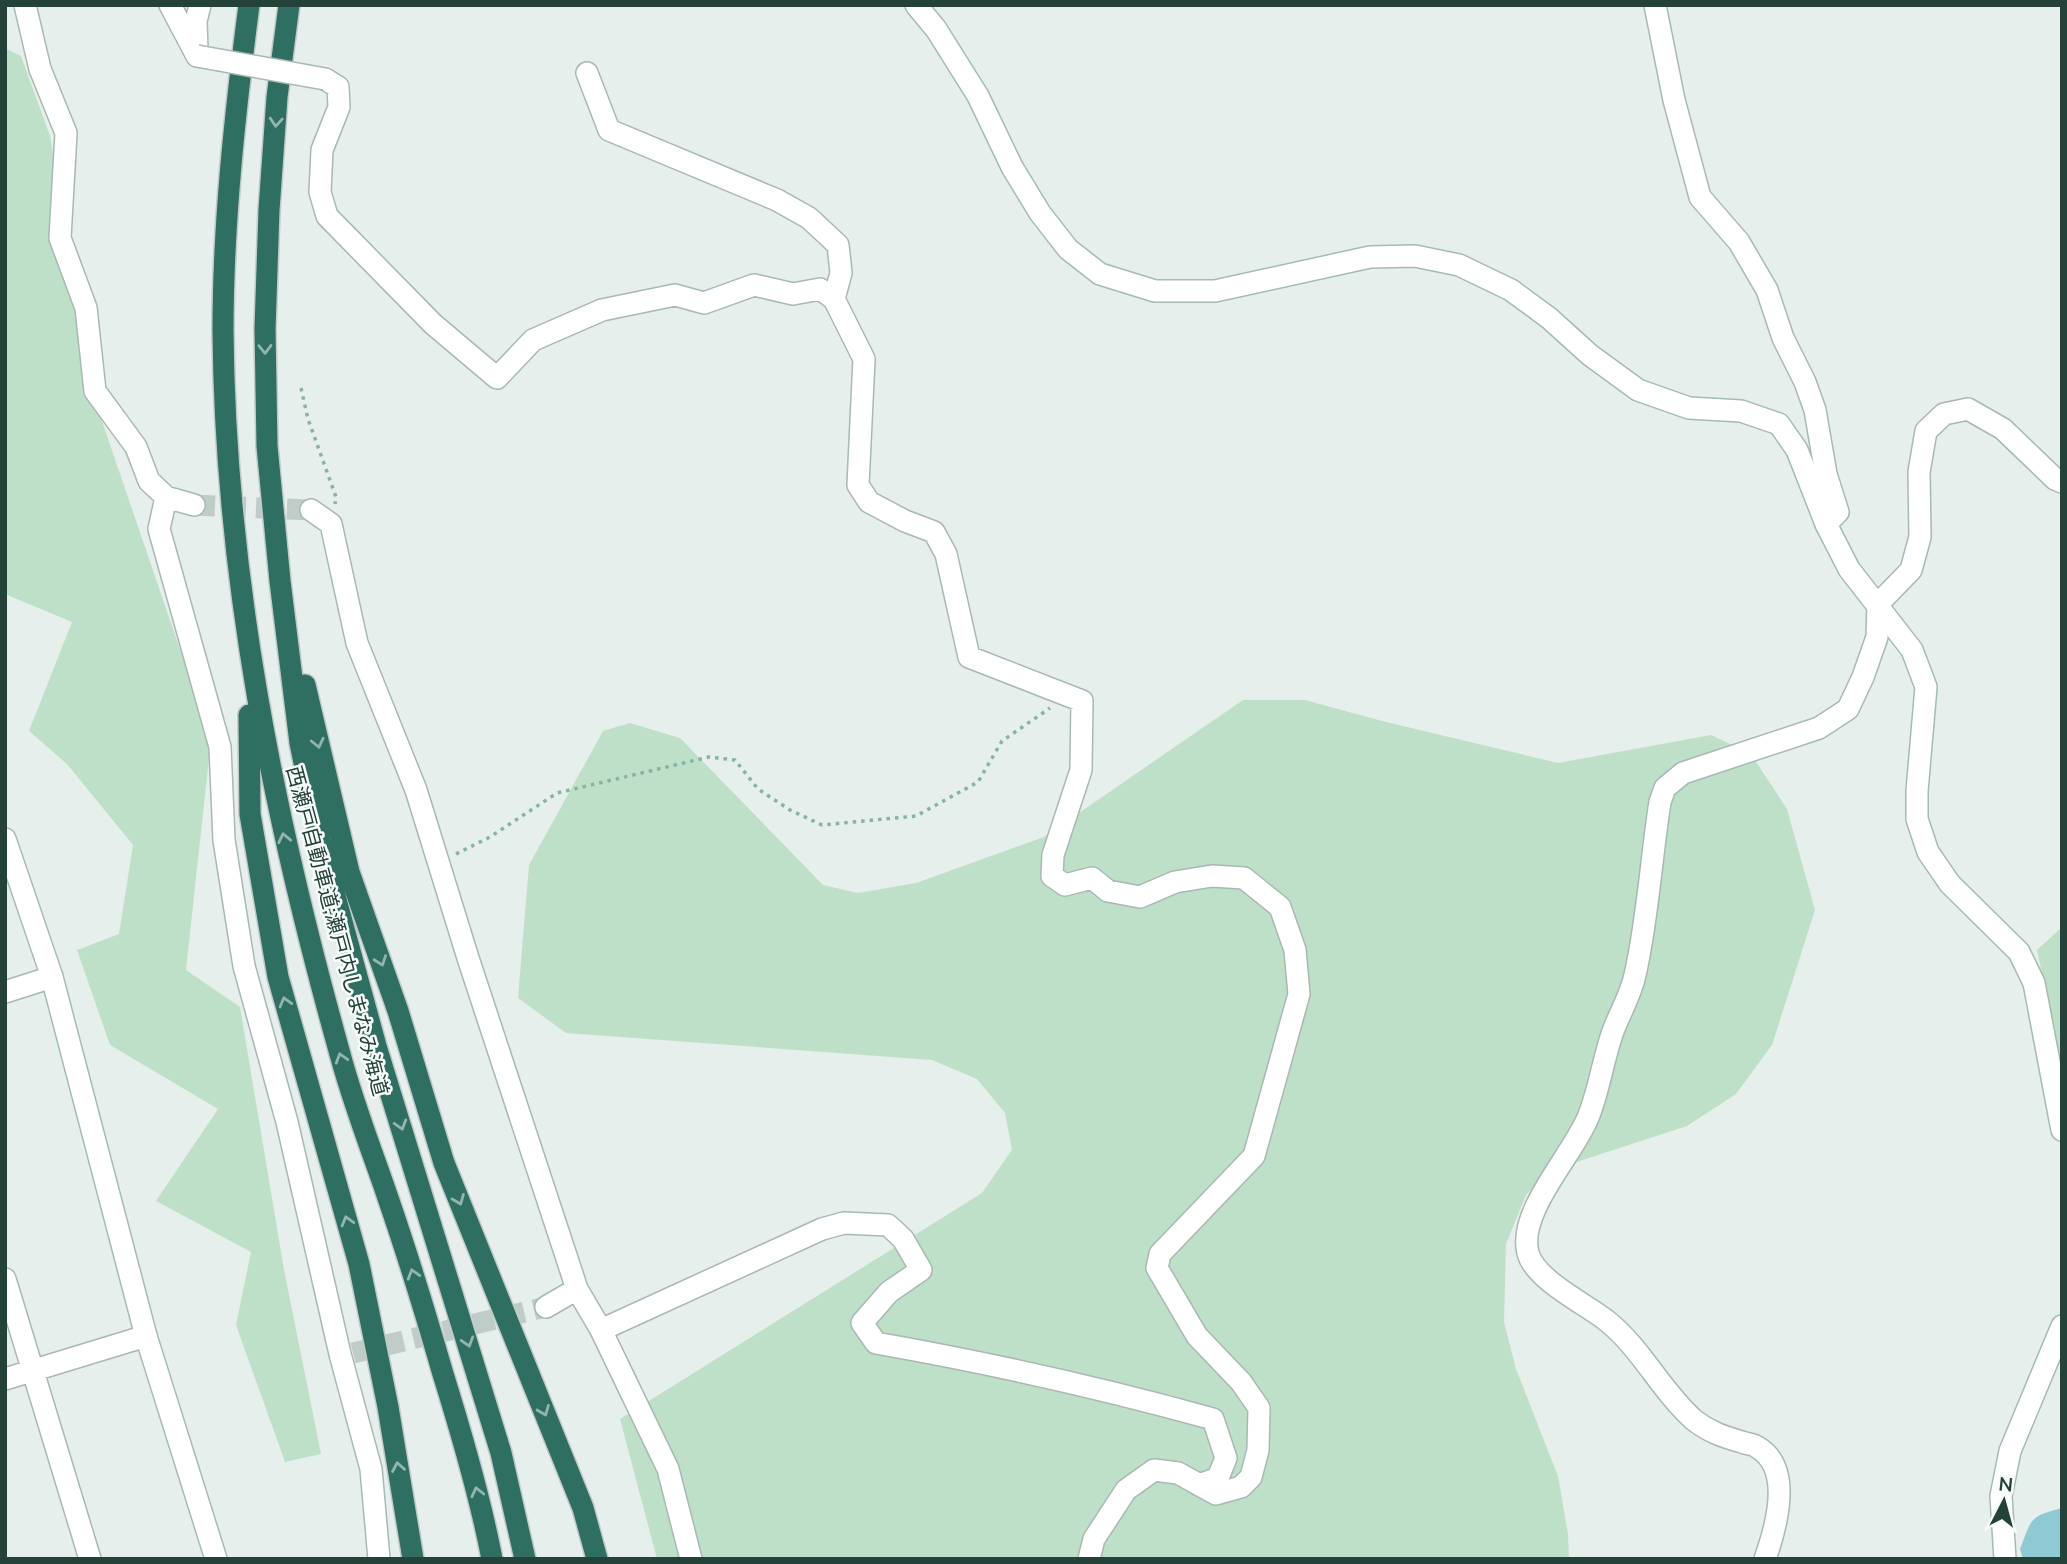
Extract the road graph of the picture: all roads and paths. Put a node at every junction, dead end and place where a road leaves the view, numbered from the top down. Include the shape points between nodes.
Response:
1 (25, 5) edge
2 (170, 5) edge
3 (249, 5) edge
4 (289, 5) edge
5 (916, 5) edge
6 (1654, 5) edge
7 (192, 17) edge
8 (587, 73) dead end
9 (834, 299) junction
10 (301, 388) dead end
11 (2062, 482) edge
12 (166, 497) junction
13 (194, 505) tunnel mouth
14 (311, 510) tunnel mouth
15 (1826, 523) junction
16 (331, 524) junction
17 (280, 581) junction
18 (1878, 604) junction
19 (248, 646) junction
20 (1082, 701) junction
21 (8, 853) edge
22 (439, 863) junction
23 (52, 977) junction
24 (5, 992) edge
25 (2062, 1130) edge
26 (5, 1279) edge
27 (577, 1289) junction
28 (546, 1307) tunnel mouth
29 (2062, 1326) edge
30 (601, 1330) junction
31 (146, 1336) junction
32 (33, 1371) junction
33 (5, 1379) edge
34 (1199, 1485) junction
35 (90, 1559) edge
36 (216, 1559) edge
37 (379, 1559) edge
38 (413, 1559) edge
39 (492, 1559) edge
40 (525, 1559) edge
41 (597, 1559) edge
42 (691, 1559) edge
43 (1089, 1559) edge
44 (1765, 1559) edge
45 (2005, 1559) edge

1 - 12 street via 40,69 65,133 60,238 86,309 95,391 136,447 149,481
2 - 7 street
3 - 19 highway, 西瀬戸自動車道;瀬戸内しまなみ海道 via 227,211 223,331 227,443
4 -> 17 highway, 西瀬戸自動車道;瀬戸内しまなみ海道 via 276,110 265,329 267,446
5 - 15 street via 978,96 1040,213 1068,249 1100,274 1155,291 1215,291 1370,257 1415,256 1460,265 1511,290 1638,390 1689,408 1741,411 1779,424 1797,450
6 - 15 street via 1700,197 1739,242 1766,290 1815,410 1838,512
7 - 9 street, bridge via 197,56 325,79 338,87 339,107 322,150 320,192 327,216 433,324 497,378 533,340 602,310 675,295 704,303 754,285 793,294 820,289
8 - 9 street via 610,130 777,200 809,219 838,245 841,273
9 - 20 street via 864,359 858,485 869,502 934,532 946,554 969,657
10 - 16 path via 336,497
11 - 18 street via 2003,429 1968,409 1944,414 1926,431 1919,472 1920,537 1912,570
12 - 13 street
12 - 37 street via 159,530 220,747 224,840 244,966 346,1354 371,1469
14 - 16 street
15 - 18 street via 1849,569
16 - 22 street via 357,643 416,790
17 -> 40 highway, 西瀬戸自動車道;瀬戸内しまなみ海道 via 300,743 320,841 376,1046 501,1453
17 -> 41 highway via 349,872 444,1163 583,1508
18 - 25 street via 1912,650 1926,687 1917,819 1928,852 1950,884 2019,952 2034,984
18 - 44 street via 1877,637 1848,709 1819,728 1683,773 1665,788 1635,978 1613,1033 1589,1117 1535,1208 1528,1234 1528,1254 1545,1278 1608,1321 1694,1420 1716,1435 1757,1447 1770,1459 1780,1484
38 -> 19 highway via 359,1264 278,977 250,814
39 -> 19 highway, 西瀬戸自動車道;瀬戸内しまなみ海道 via 466,1449 341,1058 286,848
20 - 22 path via 1054,706 1002,741 978,782 916,816 822,825 758,789 735,760 709,757 557,793 490,837
20 - 34 street via 1081,770 1053,855 1052,876 1065,886 1092,878 1108,891 1140,897 1175,882 1212,876 1244,878 1280,907 1295,950 1298,994 1254,1156 1160,1254 1157,1268 1198,1336 1259,1408 1258,1450 1251,1477 1241,1487 1216,1494
21 - 23 street
22 - 27 street
23 - 24 street
23 - 31 street
26 - 32 street
27 - 28 street
27 - 30 street
29 - 45 street via 2010,1451 2001,1496
30 - 34 street via 822,1229 844,1223 888,1225 903,1239 921,1270 888,1292 862,1323 876,1343 1116,1392 1213,1419 1226,1458 1218,1478
30 - 42 street via 668,1469
31 - 32 street
31 - 36 street
32 - 33 street
32 - 35 street
34 - 43 street via 1178,1474 1154,1470 1126,1490 1094,1539

